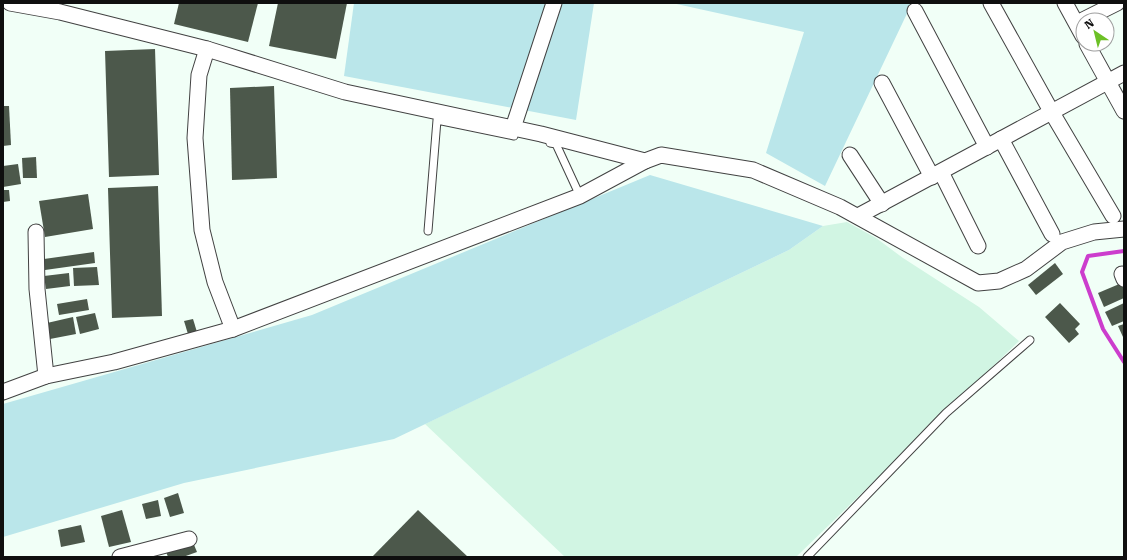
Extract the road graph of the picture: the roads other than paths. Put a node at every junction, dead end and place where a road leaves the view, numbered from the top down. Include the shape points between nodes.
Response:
1 (10, 3) edge
2 (554, 3) edge
3 (991, 3) edge
4 (1065, 3) edge
5 (1117, 3) edge
6 (58, 7) edge
7 (914, 11) dead end
8 (1102, 12) edge
9 (1075, 17) edge
10 (207, 50) junction
11 (1091, 52) edge
12 (1124, 73) edge
13 (1108, 82) junction
14 (882, 83) dead end
15 (1051, 111) junction
16 (1124, 111) edge
17 (467, 122) junction
18 (513, 128) junction
19 (1001, 139) junction
20 (987, 147) junction
21 (850, 155) dead end
22 (645, 161) junction
23 (936, 174) junction
24 (580, 196) junction
25 (882, 204) junction
26 (858, 216) junction
27 (1113, 216) dead end
28 (1124, 230) edge
29 (428, 231) dead end
30 (36, 232) dead end
31 (1052, 234) dead end
32 (978, 246) dead end
33 (233, 329) junction
34 (1030, 340) dead end
35 (46, 376) junction
36 (3, 392) edge
37 (189, 539) dead end
38 (120, 557) edge
39 (807, 557) edge

1 - 6 street
2 - 18 street
3 - 15 street
4 - 9 street
5 - 8 street
6 - 10 street
7 - 20 street
10 - 17 street via 344,92
10 - 33 street via 199,75 195,138 202,230 215,282
11 - 13 street
12 - 13 street
13 - 15 street
13 - 16 street
14 - 23 street
15 - 19 street
15 - 27 street
17 - 18 street
17 - 24 lane via 556,144
17 - 29 lane via 437,120
18 - 22 street
19 - 20 street
19 - 31 street
20 - 23 street
21 - 25 street
22 - 24 street
22 - 26 street via 661,155 753,170
23 - 25 street
23 - 32 street
24 - 33 street
25 - 26 street
26 - 28 street via 978,283 999,281 1026,269 1062,242 1094,232
30 - 35 street via 37,289
33 - 35 street via 114,362
34 - 39 lane via 946,413
35 - 36 street
37 - 38 street

